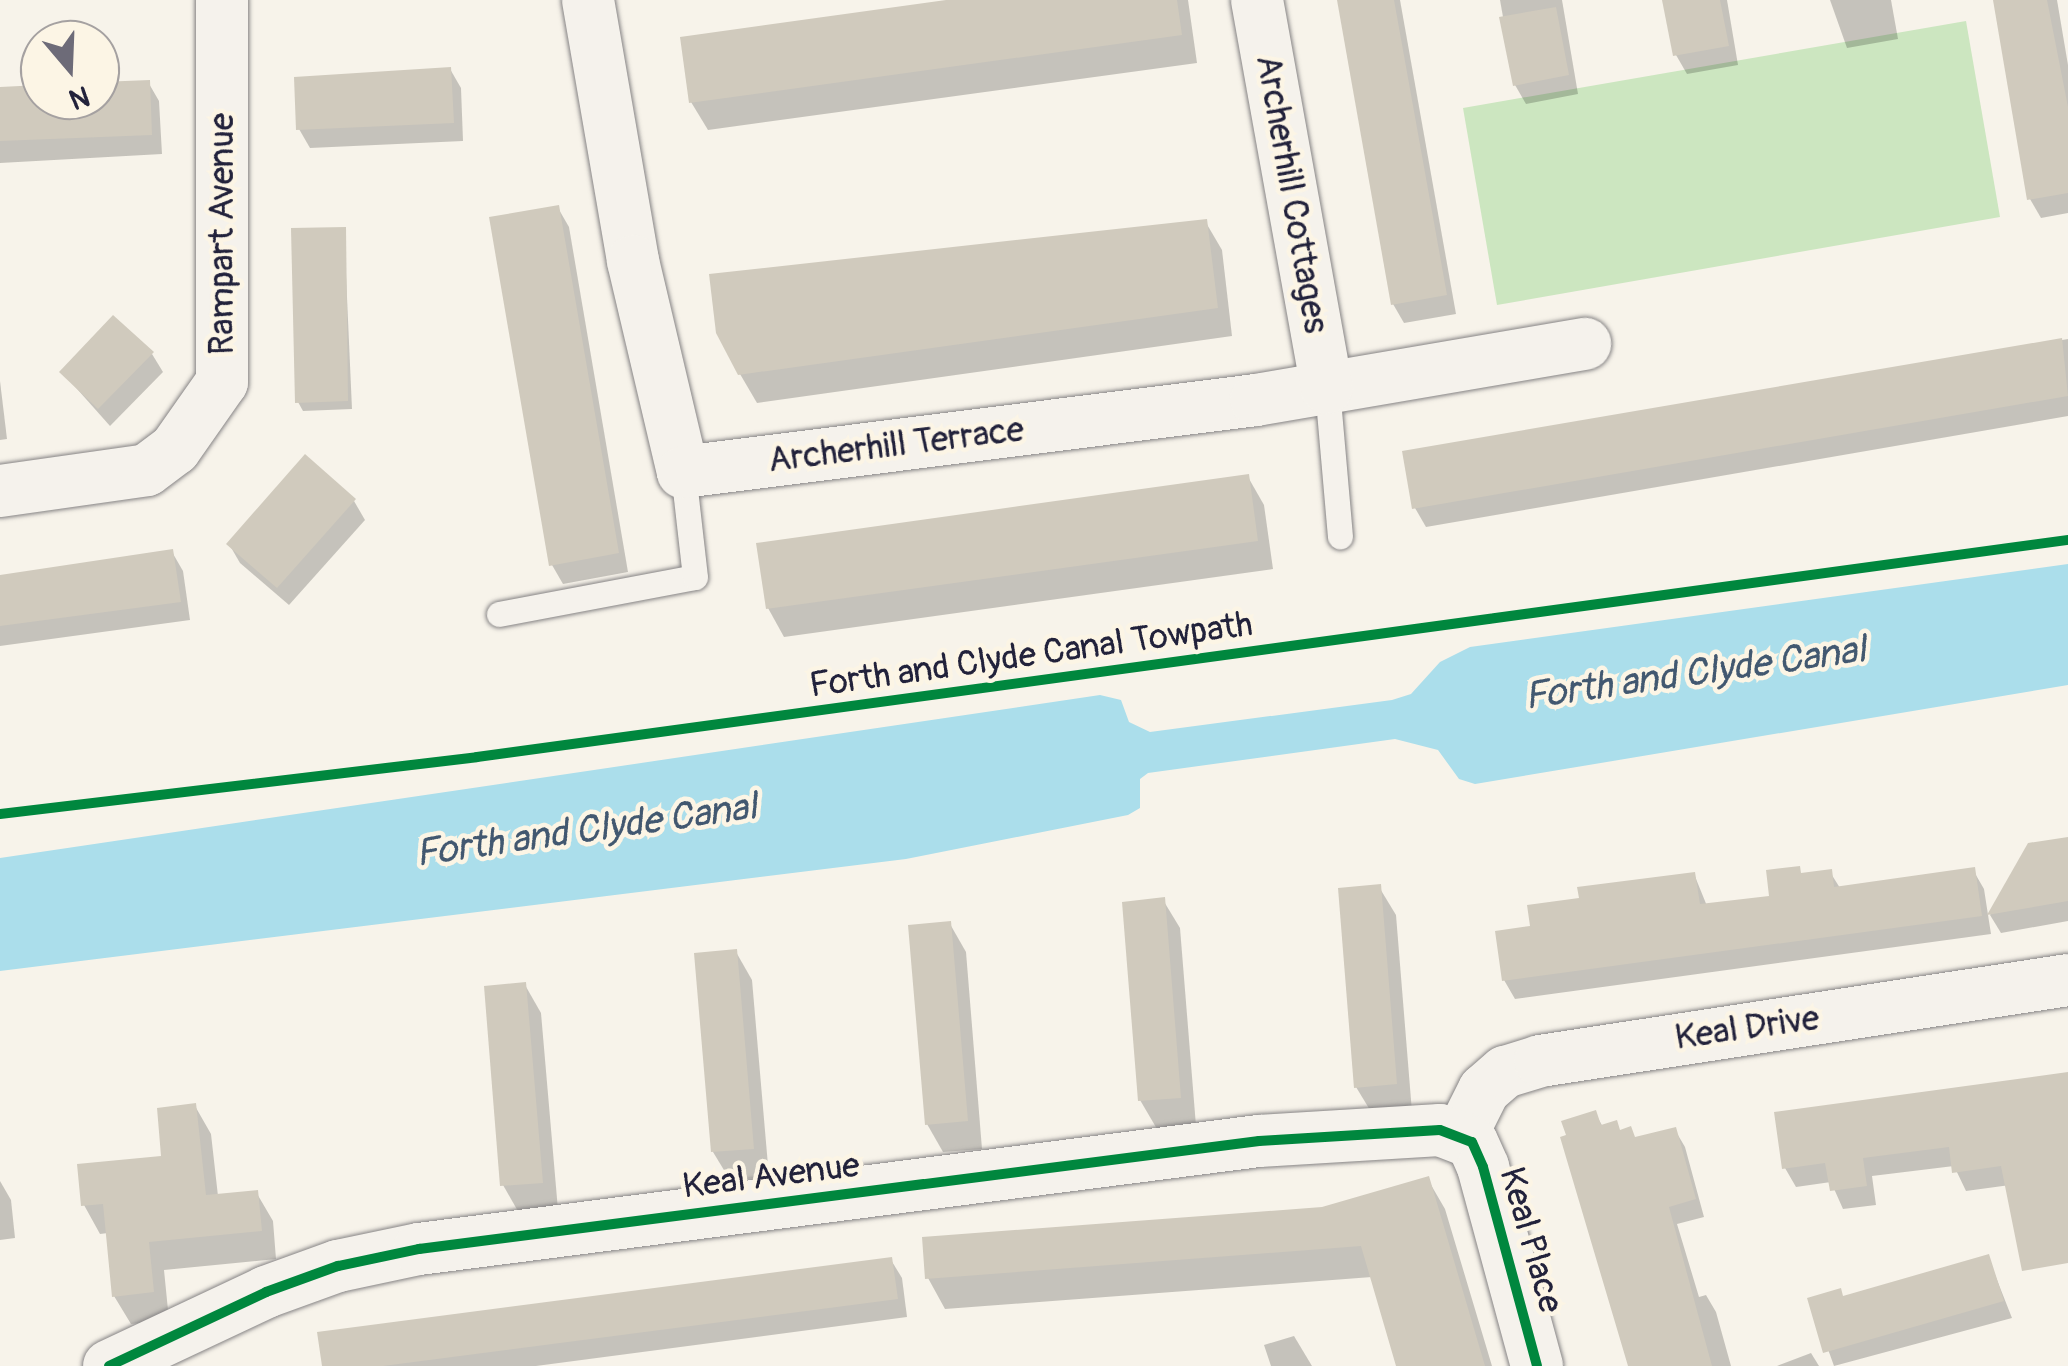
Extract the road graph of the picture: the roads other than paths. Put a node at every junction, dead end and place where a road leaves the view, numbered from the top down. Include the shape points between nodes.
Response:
1 (222, 0) edge
2 (588, 0) edge
3 (1257, 0) edge
4 (1585, 344) dead end
5 (1327, 388) junction
6 (683, 472) junction
7 (0, 491) edge
8 (1340, 536) dead end
9 (499, 614) dead end
10 (2068, 980) edge
11 (1462, 1134) junction
12 (109, 1366) edge
13 (1537, 1366) edge

1 - 7 street, Rampart Avenue via 222,382 188,434 147,470
2 - 6 street via 634,260
3 - 5 street, Archerhill Cottages
4 - 5 street, Archerhill Terrace
5 - 6 street, Archerhill Terrace
5 - 8 lane
6 - 9 lane via 695,577
10 - 11 street, Keal Drive via 1540,1061 1505,1072 1484,1090
11 - 12 street, Keal Avenue via 1259,1141 419,1249 338,1266 266,1292
11 - 13 street, Keal Place via 1472,1142 1495,1201

